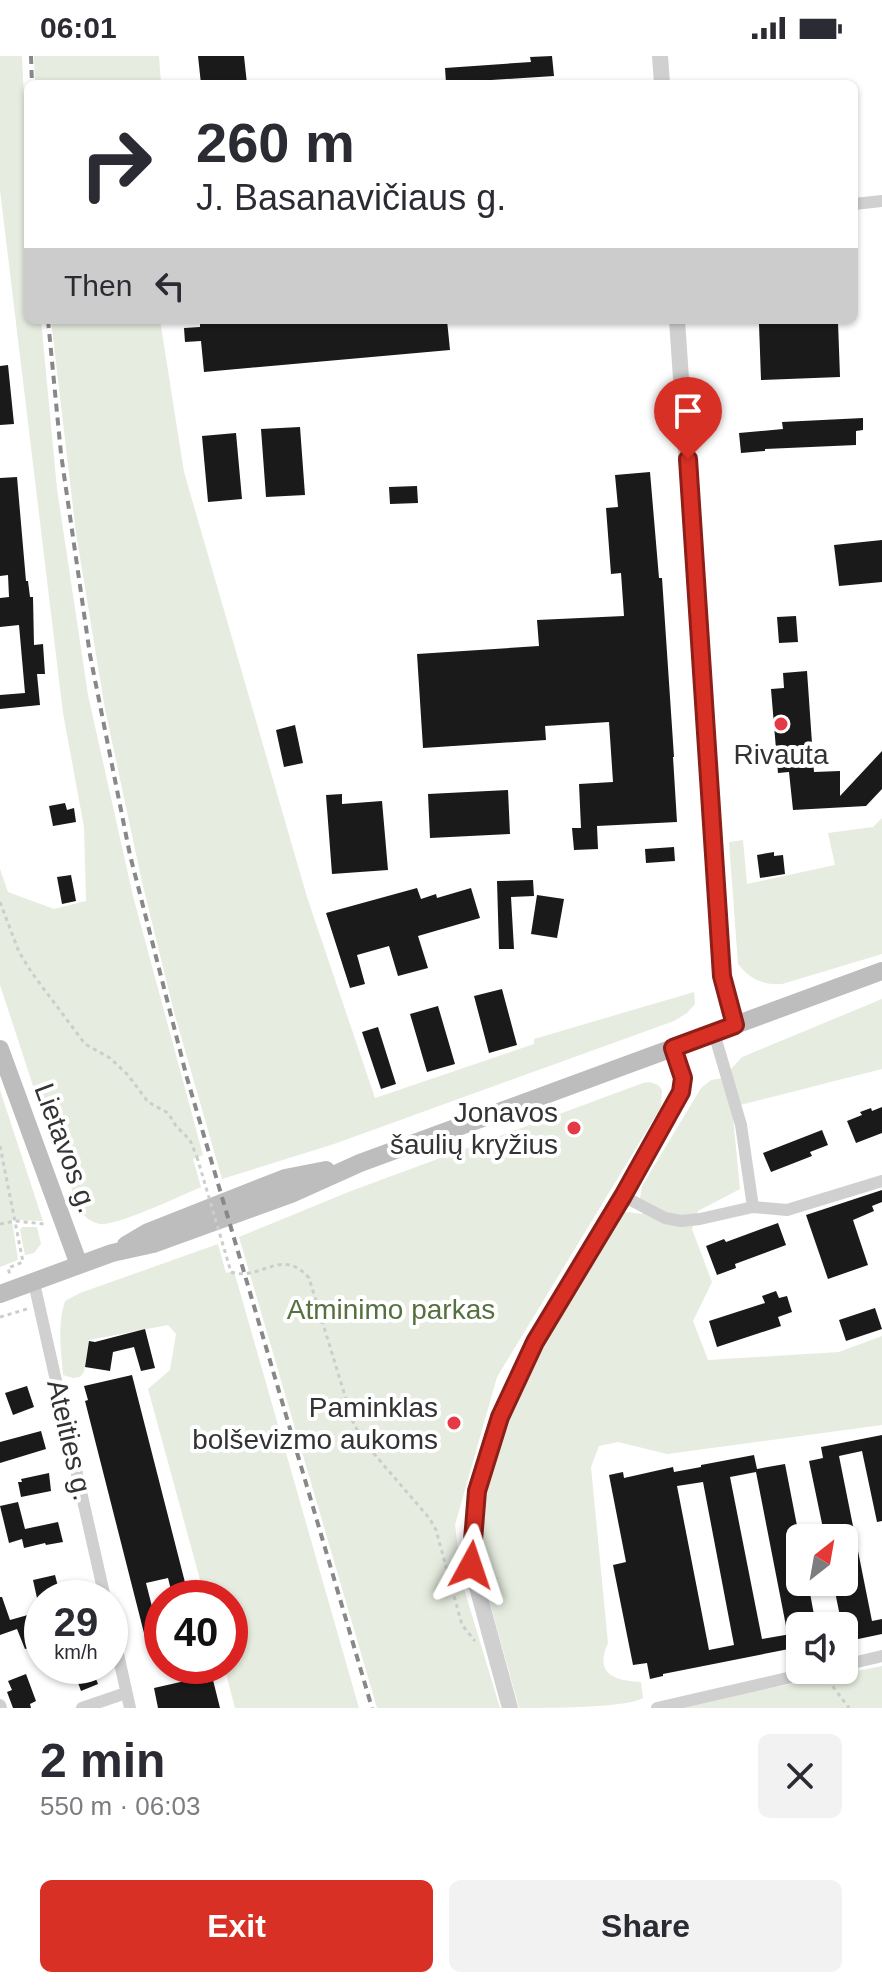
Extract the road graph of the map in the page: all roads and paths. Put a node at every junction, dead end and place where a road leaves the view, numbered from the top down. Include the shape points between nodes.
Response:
1 (660, 56) edge
2 (662, 80) edge
3 (882, 201) edge
4 (858, 204) edge
5 (677, 324) edge
6 (0, 902) edge
7 (882, 971) edge
8 (735, 1025) junction
9 (714, 1033) junction
10 (673, 1048) junction
11 (0, 1049) edge
12 (0, 1146) edge
13 (882, 1181) edge
14 (623, 1196) junction
15 (753, 1207) junction
16 (62, 1218) junction
17 (15, 1221) junction
18 (0, 1224) edge
19 (79, 1265) junction
20 (0, 1266) edge
21 (6, 1269) dead end
22 (34, 1283) junction
23 (7, 1291) edge
24 (31, 1311) dead end
25 (0, 1317) edge
26 (101, 1580) edge
27 (495, 1655) junction
28 (882, 1656) edge
29 (858, 1662) edge
30 (786, 1681) edge
31 (124, 1684) edge
32 (831, 1684) edge
33 (126, 1693) junction
34 (82, 1708) edge
35 (130, 1708) edge
36 (510, 1708) edge
37 (657, 1708) edge
38 (849, 1708) edge

1 - 2 street
3 - 4 street
5 - 8 street via 722,976
6 - 27 path, bridge via 19,952 85,1044 110,1058 190,1140 231,1272 240,1275 285,1264 295,1265 309,1278 353,1422 430,1519 462,1625
7 - 8 main road
8 - 9 main road
9 - 10 main road
9 - 15 street via 741,1125
10 - 14 street via 683,1078 681,1092
10 - 19 main road via 360,1163 291,1194
11 - 16 main road, Lietavos g.
12 - 17 path
13 - 15 street via 787,1210
14 - 15 street via 681,1221
14 - 27 street via 535,1342 500,1417 477,1491 471,1565
16 - 17 path via 44,1224
16 - 19 main road, Lietavos g.
17 - 18 path
17 - 23 path via 23,1262 8,1268
19 - 22 main road
20 - 21 path
22 - 23 main road
22 - 26 street, Ateities g.
24 - 25 path
27 - 36 street
28 - 29 street
30 - 37 street
31 - 33 street
32 - 38 path
33 - 34 street
33 - 35 street

